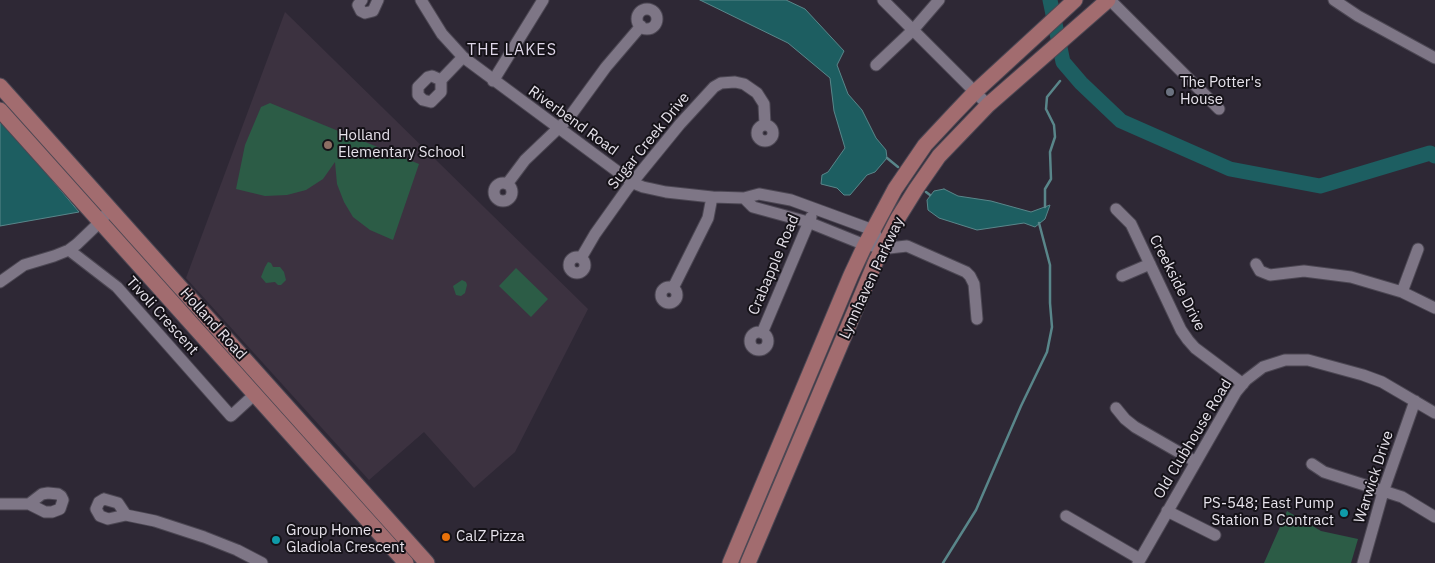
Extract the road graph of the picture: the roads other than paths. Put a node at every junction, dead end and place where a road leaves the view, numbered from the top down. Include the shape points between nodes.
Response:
1 (362, 0) edge
2 (378, 0) edge
3 (420, 0) edge
4 (543, 0) edge
5 (883, 0) edge
6 (939, 0) edge
7 (1075, 0) edge
8 (1109, 0) edge
9 (1334, 0) edge
10 (641, 26) dead end
11 (913, 30) junction
12 (463, 57) junction
13 (1435, 58) edge
14 (876, 65) dead end
15 (441, 80) dead end
16 (493, 80) junction
17 (0, 86) edge
18 (975, 92) junction
19 (988, 105) junction
20 (1219, 109) dead end
21 (0, 110) edge
22 (765, 125) dead end
23 (558, 129) junction
24 (632, 183) junction
25 (507, 184) dead end
26 (712, 197) junction
27 (744, 198) junction
28 (814, 208) junction
29 (110, 209) junction
30 (1116, 209) dead end
31 (100, 222) junction
32 (808, 222) junction
33 (873, 230) junction
34 (865, 245) junction
35 (883, 247) junction
36 (1418, 249) dead end
37 (68, 250) junction
38 (581, 258) dead end
39 (1150, 264) junction
40 (1256, 264) dead end
41 (1122, 276) dead end
42 (0, 282) edge
43 (673, 288) dead end
44 (1402, 292) junction
45 (1435, 308) edge
46 (977, 319) dead end
47 (762, 333) dead end
48 (1243, 384) junction
49 (255, 394) junction
50 (1415, 401) junction
51 (1116, 408) dead end
52 (1435, 413) edge
53 (1196, 462) junction
54 (1312, 464) dead end
55 (1384, 492) junction
56 (0, 504) edge
57 (29, 504) dead end
58 (1167, 511) junction
59 (126, 515) dead end
60 (1066, 516) dead end
61 (1435, 517) edge
62 (1215, 535) dead end
63 (1139, 561) edge
64 (262, 563) edge
65 (406, 563) edge
66 (427, 563) edge
67 (730, 563) edge
68 (748, 563) edge
69 (1363, 563) edge

1 - 2 street via 358,5 365,13 373,11
3 - 12 street, Riverbend Road via 442,34
4 - 16 street
5 - 11 street
6 - 11 street
7 - 18 main road, Lynnhaven Parkway
8 - 19 main road, Lynnhaven Parkway
8 - 20 street
9 - 13 street
10 - 23 street
11 - 14 street
11 - 18 street
12 - 15 street
12 - 16 street, Riverbend Road
16 - 23 street, Riverbend Road
17 - 29 main road, Holland Road
18 - 19 street
18 - 33 main road, Lynnhaven Parkway via 925,145 895,189
19 - 35 main road, Lynnhaven Parkway via 939,156
21 - 31 main road, Holland Road
22 - 24 street, Sugar Creek Drive via 764,104 757,93 744,84 721,83 703,98
23 - 24 street, Riverbend Road
23 - 25 street
24 - 26 street, Riverbend Road via 656,191
24 - 38 street, Sugar Creek Drive
26 - 27 street, Riverbend Road
26 - 43 street via 708,218
27 - 28 street, Riverbend Road via 759,194
27 - 32 street, Riverbend Road via 753,207
28 - 32 street, Crabapple Road
28 - 33 street, Riverbend Road
29 - 31 street
29 - 66 main road, Holland Road
30 - 39 street, Creekside Drive via 1131,224
31 - 37 street
31 - 49 main road, Holland Road
32 - 34 street, Riverbend Road
32 - 47 street, Crabapple Road
33 - 34 main road, Lynnhaven Parkway
33 - 35 street
34 - 35 street, Riverbend Road
34 - 67 main road, Lynnhaven Parkway
35 - 46 street, Riverbend Road via 907,246 966,272 974,284
35 - 68 main road, Lynnhaven Parkway
36 - 44 street
37 - 42 street via 24,265
37 - 49 street, Tivoli Crescent via 117,287 231,416
39 - 41 street
39 - 48 street, Creekside Drive via 1188,340
40 - 44 street via 1260,271 1270,275 1304,271 1327,273
44 - 45 street
48 - 50 street, Old Clubhouse Road via 1253,374 1274,363 1308,360 1363,375
48 - 53 street, Old Clubhouse Road
49 - 65 main road, Holland Road
50 - 52 street, Old Clubhouse Road
50 - 55 street, Warwick Drive
51 - 53 street via 1135,427
53 - 58 street, Old Clubhouse Road
54 - 55 street via 1324,472
55 - 61 street via 1402,497
55 - 69 street, Warwick Drive
56 - 57 street
58 - 62 street
58 - 63 street, Old Clubhouse Road
59 - 64 street via 204,537
60 - 63 street

